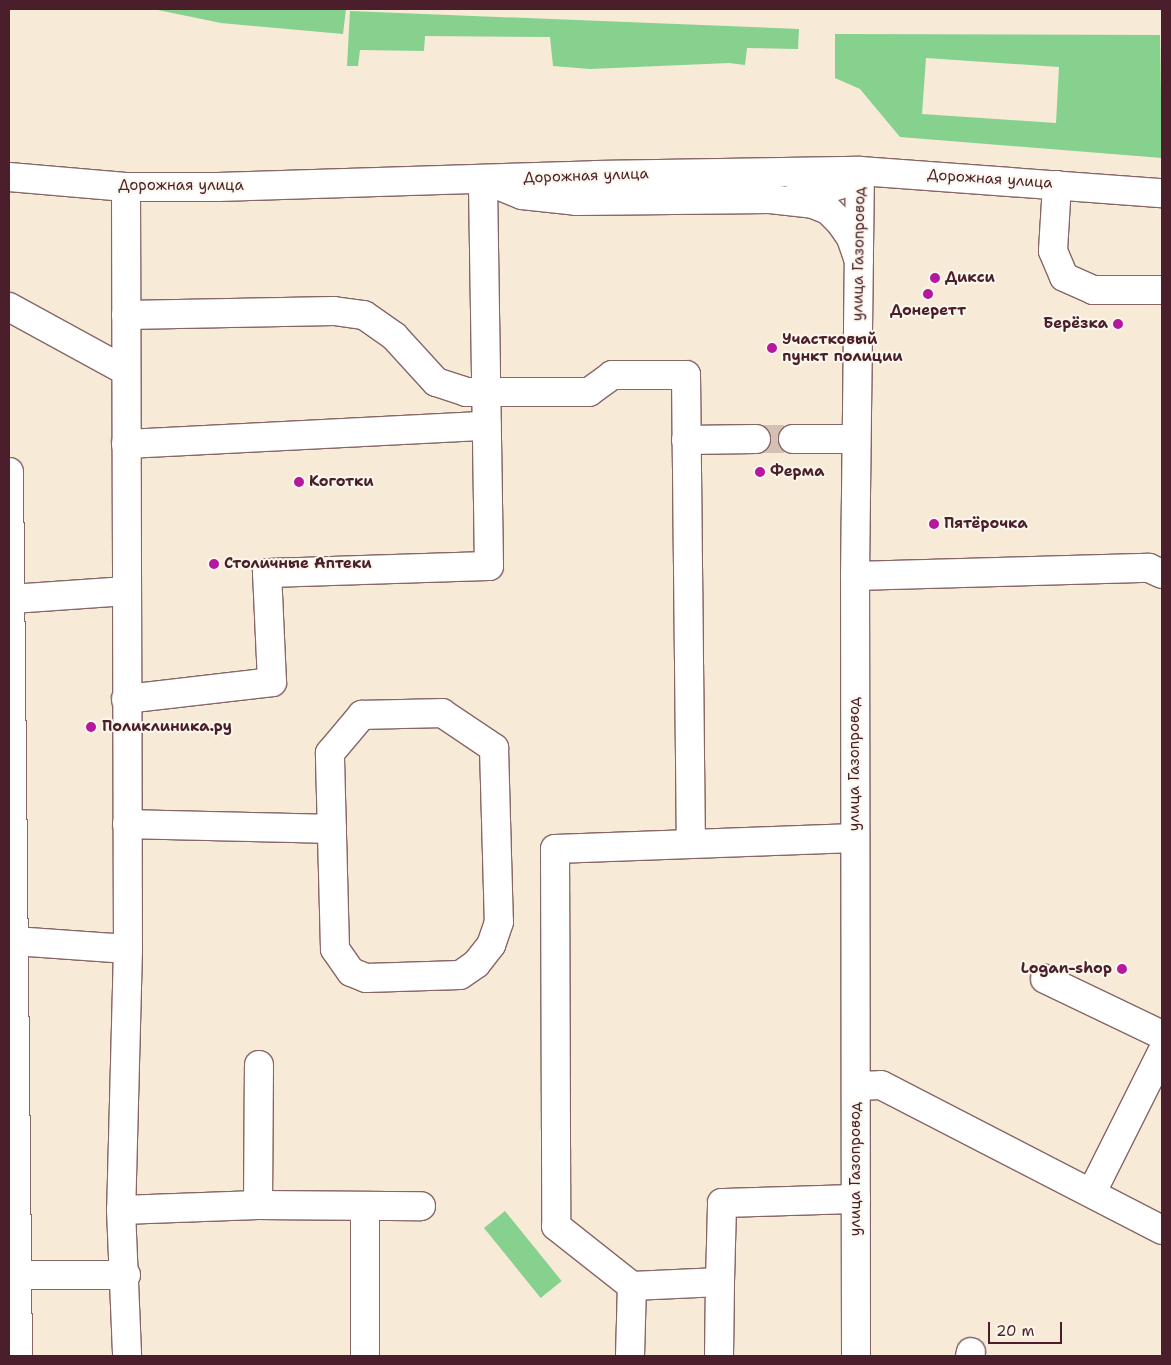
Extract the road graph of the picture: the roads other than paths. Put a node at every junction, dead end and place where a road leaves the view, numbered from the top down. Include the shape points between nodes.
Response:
1 (860, 171) junction
2 (9, 178) edge
3 (483, 179) junction
4 (1058, 184) junction
5 (126, 187) junction
6 (1162, 193) edge
7 (792, 199) junction
8 (859, 261) junction
9 (1162, 290) edge
10 (9, 307) edge
11 (126, 315) junction
12 (126, 370) junction
13 (486, 392) junction
14 (487, 426) junction
15 (756, 439) tunnel mouth
16 (793, 439) tunnel mouth
17 (856, 439) junction
18 (686, 440) junction
19 (126, 444) junction
20 (9, 472) edge
21 (1162, 574) edge
22 (854, 576) junction
23 (127, 591) junction
24 (12, 600) junction
25 (126, 699) junction
26 (127, 824) junction
27 (332, 829) junction
28 (855, 838) junction
29 (691, 844) junction
30 (14, 941) junction
31 (128, 949) junction
32 (1045, 979) dead end
33 (1162, 1034) edge
34 (1162, 1052) edge
35 (259, 1066) dead end
36 (856, 1086) junction
37 (1092, 1192) junction
38 (856, 1199) junction
39 (258, 1205) junction
40 (365, 1206) junction
41 (421, 1206) dead end
42 (121, 1210) junction
43 (1162, 1230) edge
44 (18, 1275) junction
45 (126, 1275) junction
46 (720, 1282) junction
47 (632, 1286) junction
48 (18, 1356) edge
49 (127, 1356) edge
50 (365, 1356) edge
51 (630, 1356) edge
52 (719, 1356) edge
53 (856, 1356) edge

1 - 3 street, Дорожная улица via 769,170
1 - 4 street, Дорожная улица
1 - 7 street via 839,185
1 - 8 street, улица Газопровод
2 - 5 street, Дорожная улица
3 - 5 street, Дорожная улица
3 - 7 street via 522,195 576,201
3 - 13 street
4 - 6 street, Дорожная улица
4 - 9 street via 1054,251 1064,277 1093,290
5 - 11 street
7 - 8 street via 828,210 852,238
8 - 17 street, улица Газопровод
10 - 12 street
11 - 12 street
11 - 13 street via 334,311 364,315 394,336 436,382 466,392
12 - 19 street
13 - 14 street
13 - 18 street via 589,392 612,375 686,375
14 - 19 street
14 - 25 street via 489,566 267,574 272,682
15 - 18 street
16 - 17 street
17 - 22 street, улица Газопровод
18 - 29 street
19 - 23 street
20 - 24 street
21 - 22 street via 1149,568
22 - 28 street, улица Газопровод
23 - 24 street
23 - 25 street
24 - 30 street
25 - 26 street
26 - 27 street
26 - 31 street
27 - 27 street via 330,753 362,715 442,713 494,748 499,922 490,945 476,964 460,975 366,978 351,972 335,949
28 - 29 street
28 - 36 street, улица Газопровод
29 - 47 street via 555,849 556,1226
30 - 31 street
30 - 44 street
31 - 42 street
32 - 33 street
34 - 37 street
35 - 39 street
36 - 37 street via 881,1085
36 - 38 street, улица Газопровод
37 - 43 street
38 - 46 street via 722,1203
38 - 53 street, улица Газопровод
39 - 40 street
39 - 42 street
40 - 41 street
40 - 50 street
42 - 45 street
44 - 45 street
44 - 48 street
45 - 49 street
46 - 47 street
46 - 52 street
47 - 51 street

